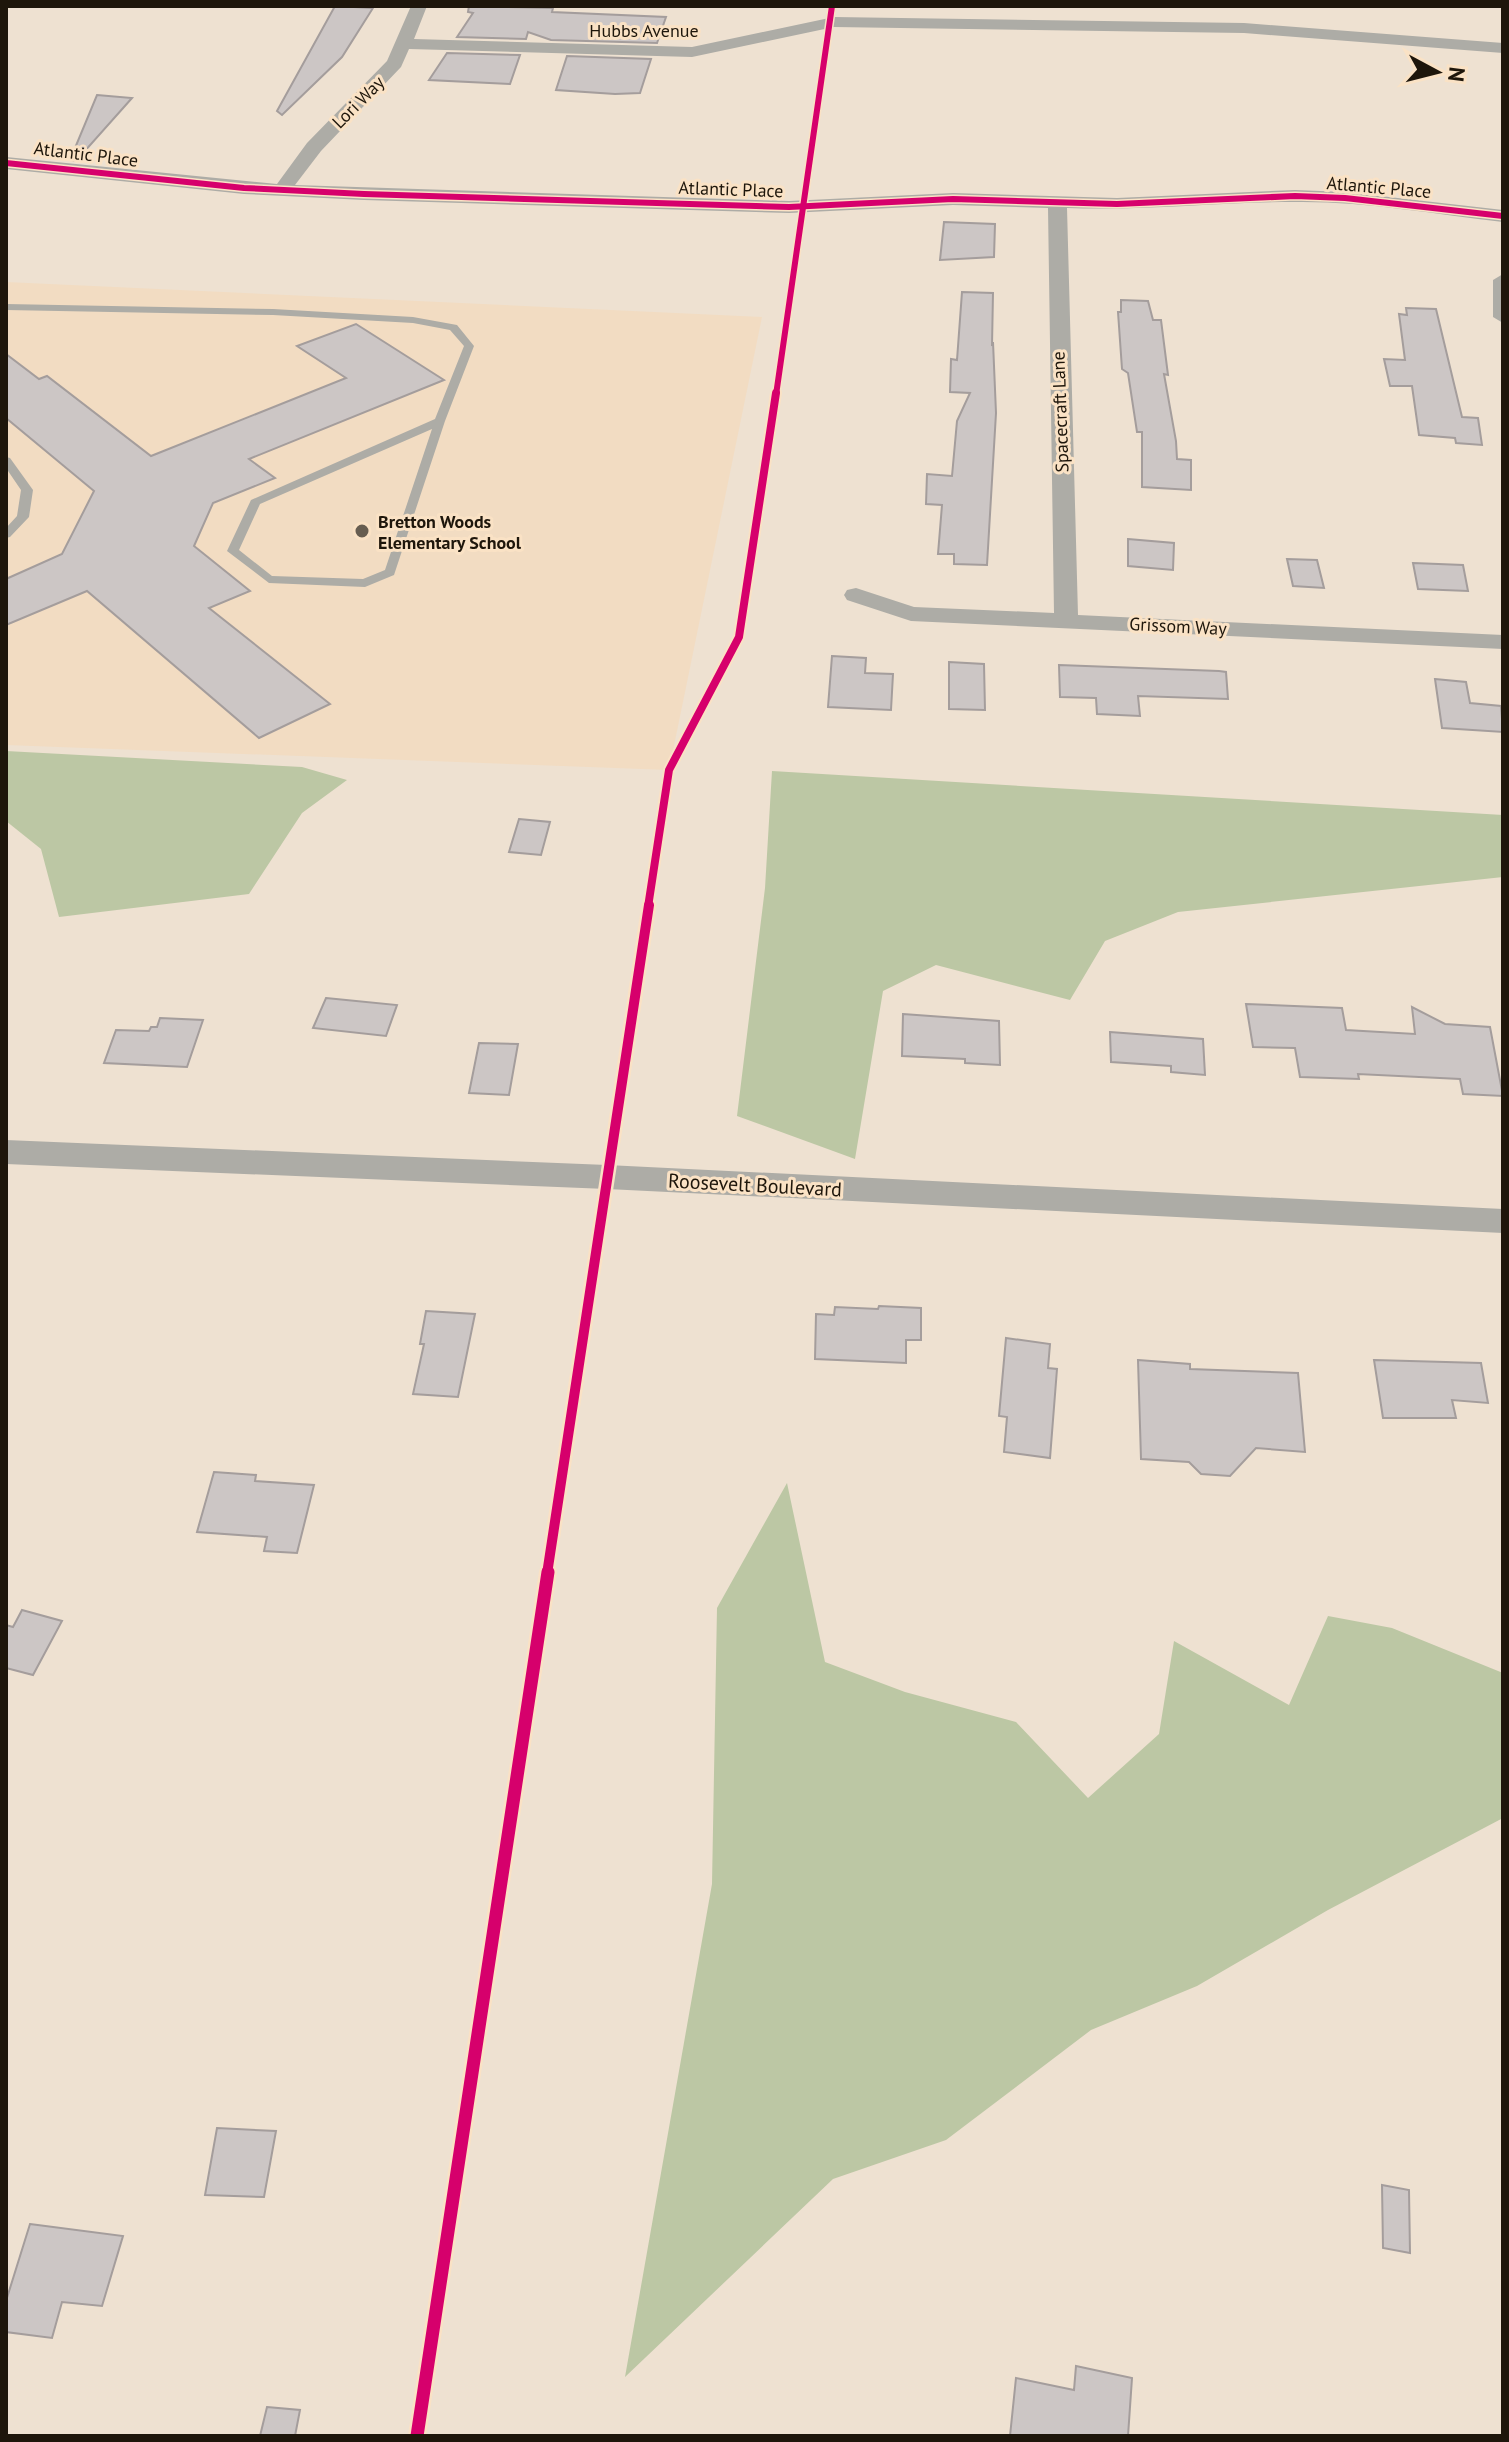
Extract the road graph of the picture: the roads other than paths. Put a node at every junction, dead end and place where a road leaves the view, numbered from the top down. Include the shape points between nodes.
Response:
1 (419, 6) edge
2 (1099, 6) edge
3 (1102, 26) junction
4 (404, 44) junction
5 (1503, 48) edge
6 (6, 163) edge
7 (282, 190) junction
8 (1057, 202) junction
9 (1503, 216) edge
10 (1503, 280) edge
11 (6, 307) edge
12 (1503, 317) edge
13 (440, 421) junction
14 (6, 460) edge
15 (6, 535) edge
16 (856, 595) dead end
17 (1066, 621) junction
18 (1503, 642) edge
19 (6, 1152) edge
20 (1503, 1221) edge

1 - 4 street, Lori Way
2 - 3 street
3 - 4 street, Hubbs Avenue via 834,22 692,52
3 - 5 street, Hubbs Avenue via 1303,31 1420,45
4 - 7 street, Lori Way via 382,80 314,147
6 - 7 street, Atlantic Place
7 - 8 street, Atlantic Place via 789,207 953,199
8 - 9 street, Atlantic Place via 1295,196
8 - 17 street, Spacecraft Lane
10 - 12 street
11 - 13 lane via 273,312 453,327 469,346
13 - 13 lane via 390,572 365,583 269,579 233,551 255,502
14 - 15 lane via 27,490 23,517
16 - 17 street, Grissom Way via 911,614
17 - 18 street, Grissom Way
19 - 20 street, Roosevelt Boulevard

